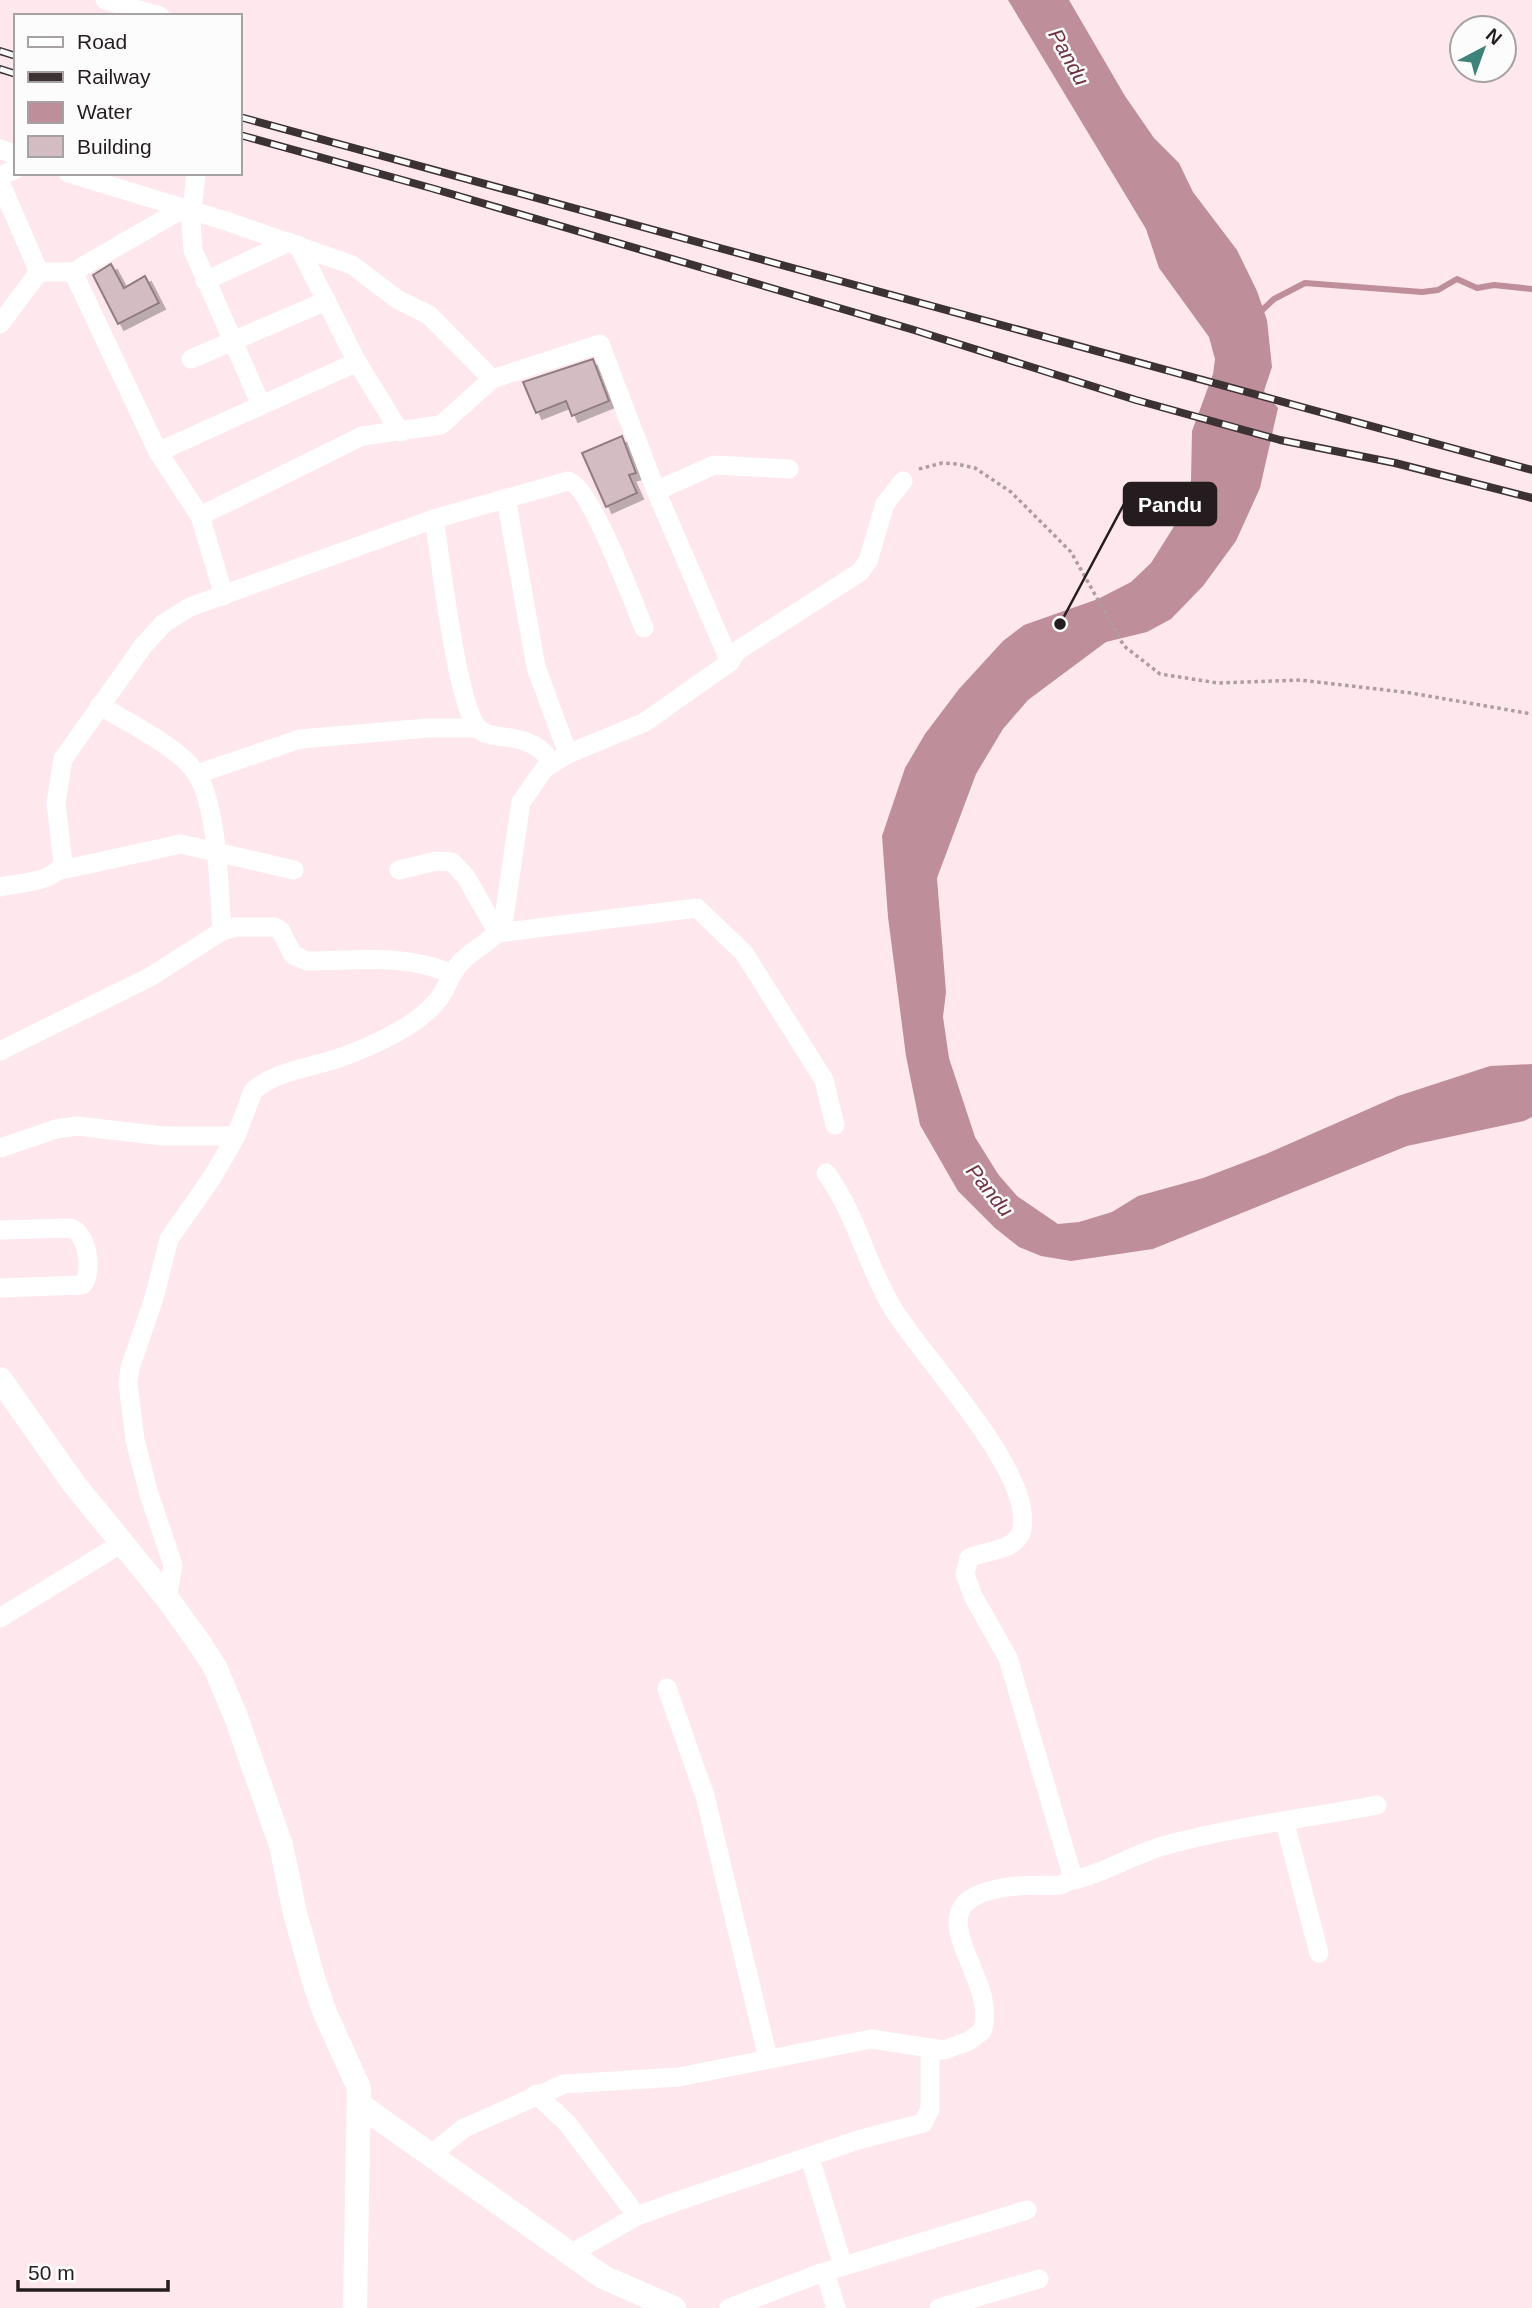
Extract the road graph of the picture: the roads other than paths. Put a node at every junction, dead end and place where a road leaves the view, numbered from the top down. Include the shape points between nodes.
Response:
1 (105, 0) edge
2 (153, 14) edge
3 (75, 175) edge
4 (196, 175) edge
5 (0, 182) edge
6 (189, 210) junction
7 (294, 244) junction
8 (39, 272) junction
9 (73, 272) junction
10 (205, 281) junction
11 (326, 301) junction
12 (0, 324) edge
13 (231, 342) junction
14 (191, 359) dead end
15 (357, 362) junction
16 (492, 379) junction
17 (261, 405) junction
18 (400, 432) junction
19 (158, 452) junction
20 (789, 469) dead end
21 (903, 481) road end
22 (656, 491) junction
23 (506, 498) junction
24 (200, 516) junction
25 (434, 519) junction
26 (224, 596) junction
27 (644, 628) dead end
28 (730, 662) junction
29 (100, 705) junction
30 (478, 728) junction
31 (560, 758) junction
32 (197, 774) junction
33 (215, 851) junction
34 (61, 870) junction
35 (294, 870) dead end
36 (399, 870) dead end
37 (0, 887) edge
38 (222, 931) junction
39 (498, 933) junction
40 (452, 974) junction
41 (0, 1051) edge
42 (835, 1125) dead end
43 (236, 1136) junction
44 (0, 1148) edge
45 (826, 1173) dead end
46 (0, 1230) edge
47 (0, 1288) edge
48 (0, 1379) edge
49 (122, 1543) junction
50 (167, 1598) junction
51 (0, 1618) edge
52 (667, 1688) dead end
53 (1377, 1805) dead end
54 (1284, 1823) junction
55 (1069, 1881) junction
56 (1319, 1953) dead end
57 (930, 2050) junction
58 (768, 2058) junction
59 (536, 2094) junction
60 (360, 2105) junction
61 (429, 2156) junction
62 (810, 2158) junction
63 (1027, 2210) dead end
64 (637, 2216) junction
65 (570, 2254) junction
66 (834, 2269) junction
67 (1039, 2279) dead end
68 (355, 2308) edge
69 (674, 2308) edge
70 (729, 2308) edge
71 (836, 2308) edge
72 (939, 2308) edge

1 - 2 street
3 - 6 street
4 - 6 street
5 - 8 street
6 - 7 street
6 - 9 street
6 - 10 street via 191,241
7 - 10 street
7 - 11 street
7 - 16 street via 358,268 397,299 429,315
8 - 9 street
8 - 12 street
9 - 19 street
10 - 13 street
11 - 13 street
11 - 15 street
13 - 14 street
13 - 17 street
15 - 17 street
15 - 18 street
16 - 18 street via 448,421 433,429
16 - 22 street via 600,344
17 - 19 street
18 - 24 street via 362,436
19 - 24 street
20 - 22 street via 713,465
21 - 28 street via 885,504 868,561 860,572 737,651
22 - 28 street
23 - 25 street
23 - 27 street via 568,481 579,486
23 - 31 street via 536,667
24 - 26 street
25 - 26 street
25 - 30 street via 460,676
26 - 29 street via 190,607 164,623
28 - 31 street via 645,722
29 - 32 street via 170,750
29 - 34 street via 68,750 58,773 55,803
30 - 31 street via 530,741
30 - 32 street via 300,739
31 - 39 street via 530,786 521,802 507,912
32 - 33 street via 207,797
33 - 34 street via 181,844
33 - 35 street
33 - 38 street
34 - 37 street
36 - 39 street via 452,862 466,877
38 - 40 street via 275,927 293,956 307,961 400,959
38 - 41 street via 150,977
39 - 40 street
39 - 42 street via 698,908 744,953 824,1080
40 - 43 street via 439,999 404,1027 341,1057 259,1085 246,1103
43 - 44 street via 163,1136 77,1126
43 - 50 street via 169,1239 129,1376 135,1440 173,1565
45 - 55 street via 841,1192 872,1273 893,1309 982,1426 1017,1497 1023,1523 1018,1538 969,1558 965,1574 1008,1658 1072,1870
46 - 47 street via 78,1230 85,1239 88,1276 85,1284 78,1286
48 - 49 street
49 - 50 street
49 - 51 street
50 - 60 street via 215,1667 236,1717 281,1845 309,1965 325,2013 355,2073
52 - 58 street via 705,1796
53 - 54 street
54 - 55 street via 1171,1843
54 - 56 street
55 - 57 street via 1003,1887 963,1903 956,1922 986,2004 986,2021 969,2041
57 - 58 street via 871,2039
57 - 62 street via 930,2109 923,2123
58 - 59 street via 679,2077 564,2084
59 - 61 street via 452,2134
59 - 64 street via 567,2123
60 - 61 street
60 - 68 street
61 - 65 street
62 - 64 street
62 - 66 street
63 - 66 street
64 - 65 street
65 - 69 street via 603,2277
66 - 70 street
66 - 71 street
67 - 72 street

